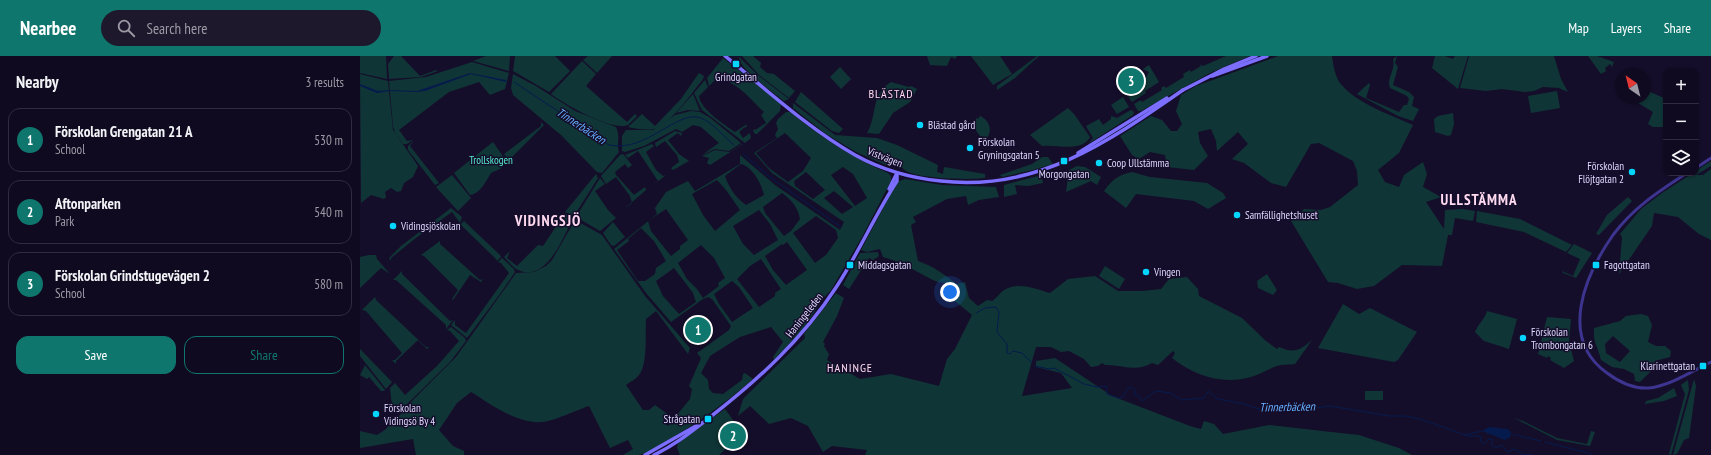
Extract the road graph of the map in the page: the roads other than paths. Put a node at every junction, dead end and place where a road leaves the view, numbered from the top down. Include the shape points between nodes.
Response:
1 (1256, 56) edge
2 (1267, 56) edge
3 (726, 57) edge
4 (1202, 80) junction
5 (1711, 158) edge
6 (1699, 166) edge
7 (897, 173) junction
8 (1682, 176) edge
9 (1711, 362) edge
10 (708, 419) junction
11 (644, 455) edge
12 (654, 455) edge

1 - 4 main road, Vistvägen
2 - 4 main road, Vistvägen
3 - 7 main road, Vistvägen via 830,139 861,158
4 - 7 main road, Vistvägen via 1138,115 1067,160 1019,177 986,182 948,182
5 - 6 street
7 - 10 main road, Haningeleden via 897,180 846,270 810,323 760,377
8 - 9 street via 1645,201 1630,214 1614,234 1587,286 1579,316 1579,331 1585,350 1597,365 1614,378 1631,385 1644,388 1658,386
10 - 11 main road, Haningeleden
10 - 12 main road, Haningeleden via 683,439

